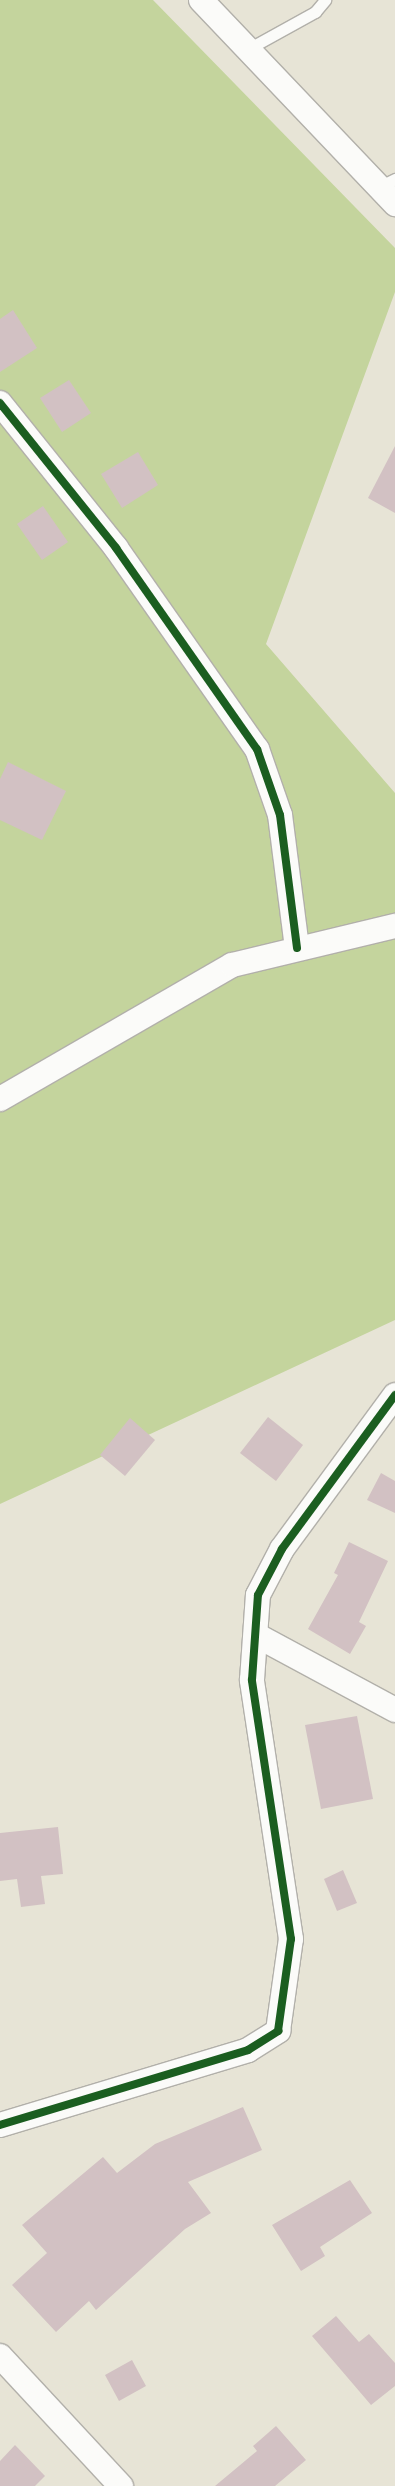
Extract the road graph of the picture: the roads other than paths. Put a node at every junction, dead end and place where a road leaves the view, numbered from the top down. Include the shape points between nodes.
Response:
1 (201, 0) edge
2 (325, 0) edge
3 (248, 49) junction
4 (387, 183) edge
5 (395, 204) edge
6 (0, 403) edge
7 (395, 926) edge
8 (297, 948) junction
9 (0, 1099) edge
10 (395, 1395) edge
11 (256, 1635) junction
12 (395, 1710) edge
13 (0, 2125) edge
14 (0, 2356) edge
15 (121, 2486) edge

1 - 3 street
2 - 3 lane via 316,12
3 - 4 street
4 - 5 street
6 - 8 street via 116,548 257,749 280,816
7 - 8 street
8 - 9 street via 232,965
10 - 11 street via 282,1549 258,1596
11 - 12 street
11 - 13 street via 252,1680 291,1939 278,2031 248,2050
14 - 15 street

